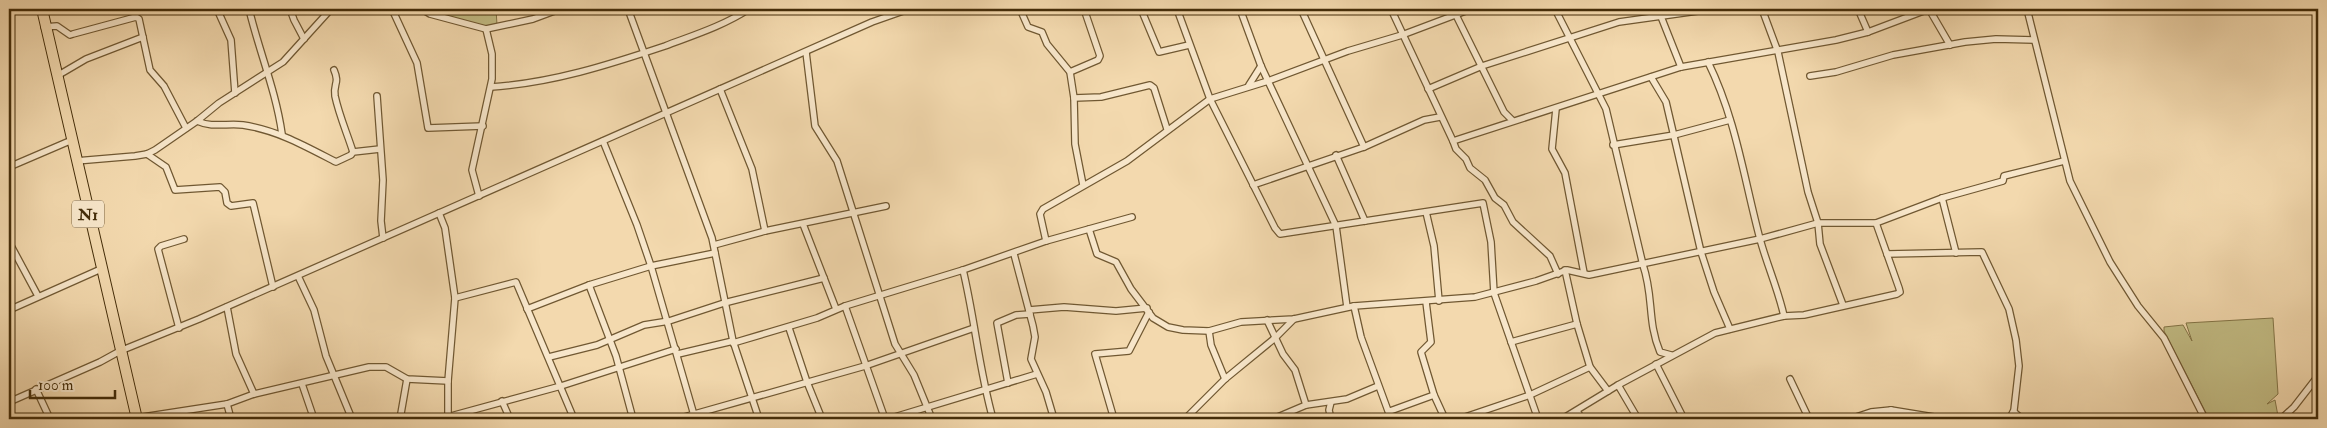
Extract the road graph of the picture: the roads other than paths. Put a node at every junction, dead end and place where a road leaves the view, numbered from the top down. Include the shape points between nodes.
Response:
1 (42, 9) edge
2 (217, 9) edge
3 (249, 9) edge
4 (290, 9) edge
5 (331, 9) edge
6 (392, 9) edge
7 (422, 9) edge
8 (560, 9) edge
9 (628, 9) edge
10 (749, 9) edge
11 (909, 9) edge
12 (1020, 9) edge
13 (1084, 9) edge
14 (1141, 9) edge
15 (1177, 9) edge
16 (1301, 9) edge
17 (1391, 9) edge
18 (1471, 9) edge
19 (1555, 9) edge
20 (1658, 9) edge
21 (1712, 9) edge
22 (1762, 9) edge
23 (1858, 9) edge
24 (1929, 9) edge
25 (2027, 9) edge
26 (1243, 10) edge
27 (1455, 12) edge
28 (1661, 16) junction
29 (44, 26) junction
30 (486, 29) junction
31 (1868, 32) junction
32 (1402, 35) junction
33 (142, 37) junction
34 (1570, 37) junction
35 (304, 39) junction
36 (2034, 40) junction
37 (1189, 45) junction
38 (1950, 45) junction
39 (645, 52) junction
40 (806, 52) junction
41 (1778, 52) junction
42 (1324, 60) junction
43 (1708, 62) junction
44 (1261, 66) junction
45 (1482, 66) junction
46 (1681, 67) junction
47 (334, 70) dead end
48 (1070, 72) junction
49 (268, 73) junction
50 (57, 76) junction
51 (1810, 76) dead end
52 (1651, 77) junction
53 (1268, 81) junction
54 (1249, 85) junction
55 (491, 87) junction
56 (1428, 88) junction
57 (720, 89) junction
58 (235, 93) junction
59 (1599, 95) junction
60 (376, 96) dead end
61 (1074, 98) junction
62 (1210, 99) junction
63 (1556, 110) junction
64 (666, 113) junction
65 (1440, 117) junction
66 (1512, 120) junction
67 (1730, 120) junction
68 (198, 121) junction
69 (483, 126) junction
70 (186, 128) junction
71 (1167, 129) junction
72 (282, 134) junction
73 (1674, 135) junction
74 (72, 140) junction
75 (603, 141) junction
76 (1453, 141) junction
77 (1613, 145) junction
78 (1364, 147) junction
79 (380, 149) junction
80 (353, 152) junction
81 (147, 154) junction
82 (1336, 155) junction
83 (76, 161) junction
84 (2064, 161) junction
85 (1307, 166) junction
86 (9, 168) edge
87 (1083, 185) junction
88 (1253, 185) junction
89 (479, 196) junction
90 (1942, 198) junction
91 (886, 206) dead end
92 (1426, 212) junction
93 (439, 213) junction
94 (854, 214) junction
95 (1132, 217) dead end
96 (1365, 221) junction
97 (1818, 223) junction
98 (1876, 223) junction
99 (804, 224) junction
100 (1336, 226) junction
101 (1089, 229) junction
102 (765, 231) junction
103 (383, 238) junction
104 (184, 239) dead end
105 (1760, 239) junction
106 (1046, 241) junction
107 (9, 242) edge
108 (714, 245) junction
109 (1701, 252) junction
110 (715, 253) junction
111 (1956, 253) junction
112 (1014, 254) junction
113 (1887, 254) junction
114 (651, 266) junction
115 (1643, 266) junction
116 (101, 269) junction
117 (963, 270) junction
118 (1565, 270) junction
119 (1584, 273) junction
120 (1558, 274) junction
121 (298, 276) junction
122 (824, 278) junction
123 (589, 285) junction
124 (273, 287) junction
125 (1494, 293) junction
126 (878, 295) junction
127 (38, 296) junction
128 (455, 298) junction
129 (1439, 301) junction
130 (1426, 302) junction
131 (724, 303) junction
132 (1843, 304) junction
133 (845, 306) junction
134 (1354, 306) junction
135 (227, 307) junction
136 (1346, 307) junction
137 (527, 309) junction
138 (836, 309) junction
139 (9, 310) edge
140 (1148, 310) junction
141 (1030, 312) junction
142 (1784, 316) junction
143 (1294, 319) junction
144 (1267, 320) junction
145 (669, 321) junction
146 (1577, 324) junction
147 (179, 328) junction
148 (789, 328) junction
149 (974, 328) junction
150 (1730, 329) junction
151 (1209, 330) junction
152 (1275, 338) junction
153 (610, 340) junction
154 (733, 342) junction
155 (1511, 342) junction
156 (120, 351) junction
157 (677, 352) junction
158 (902, 354) junction
159 (1674, 355) junction
160 (549, 357) junction
161 (1656, 364) junction
162 (865, 366) junction
163 (1590, 367) junction
164 (618, 368) junction
165 (1037, 374) junction
166 (334, 375) junction
167 (1225, 379) junction
168 (1790, 379) dead end
169 (2317, 379) edge
170 (407, 380) junction
171 (448, 381) junction
172 (807, 382) junction
173 (1008, 382) junction
174 (302, 384) junction
175 (1618, 385) junction
176 (560, 386) junction
177 (1378, 386) junction
178 (36, 389) junction
179 (1608, 391) junction
180 (985, 392) junction
181 (254, 394) junction
182 (1434, 395) junction
183 (1530, 395) junction
184 (752, 398) junction
185 (502, 401) junction
186 (9, 402) edge
187 (1332, 402) junction
188 (227, 404) junction
189 (1306, 405) junction
190 (927, 407) junction
191 (1390, 410) junction
192 (1891, 410) junction
193 (1577, 411) junction
194 (2014, 412) junction
195 (448, 416) junction
196 (696, 417) edge
197 (50, 419) edge
198 (136, 419) edge
199 (231, 419) edge
200 (314, 419) edge
201 (352, 419) edge
202 (400, 419) edge
203 (440, 419) edge
204 (510, 419) edge
205 (574, 419) edge
206 (634, 419) edge
207 (677, 419) edge
208 (759, 419) edge
209 (822, 419) edge
210 (887, 419) edge
211 (932, 419) edge
212 (993, 419) edge
213 (1054, 419) edge
214 (1114, 419) edge
215 (1185, 419) edge
216 (1273, 419) edge
217 (1330, 419) edge
218 (1391, 419) edge
219 (1445, 419) edge
220 (1459, 419) edge
221 (1538, 419) edge
222 (1562, 419) edge
223 (1582, 419) edge
224 (1638, 419) edge
225 (1684, 419) edge
226 (1808, 419) edge
227 (1850, 419) edge
228 (1892, 419) edge
229 (1973, 419) edge
230 (2022, 419) edge
231 (2205, 419) edge
232 (2281, 419) edge

1 - 29 highway, N1
2 - 58 street via 231,40
3 - 49 street
4 - 35 street
5 - 35 street
6 - 69 street via 417,63 428,128
7 - 30 street
8 - 30 street
9 - 39 street
10 - 39 street via 708,31
11 - 40 street
12 - 48 street via 1028,28 1042,32 1047,44
13 - 48 street via 1100,56 1098,60
14 - 37 street via 1160,52
15 - 37 street
16 - 42 street
17 - 32 street
18 - 27 street
19 - 34 street
20 - 28 street
21 - 28 street
22 - 41 street
23 - 31 street
24 - 31 street
24 - 38 street
25 - 36 street
26 - 44 street
27 - 32 street
27 - 45 street
28 - 34 street via 1630,19
28 - 46 street
29 - 33 street via 57,26 70,35 136,17 141,21
29 - 50 highway, N1
30 - 55 street via 492,54
31 - 41 street
32 - 42 street
32 - 56 street
33 - 50 street via 86,59
33 - 70 street via 150,70 164,86
34 - 45 street
34 - 59 street
35 - 49 street
36 - 38 street via 1996,39
36 - 84 street
37 - 62 street
38 - 51 street via 1893,55
39 - 55 street via 559,78
39 - 64 street
40 - 57 street
40 - 94 street via 816,126 837,161
41 - 43 street
41 - 97 street via 1808,192
42 - 53 street
42 - 78 street
43 - 46 street
43 - 67 street
44 - 53 street
44 - 54 street
45 - 56 street
45 - 66 street via 1504,112
46 - 52 street
47 - 80 street via 338,79 335,93
48 - 61 street
49 - 58 street
49 - 72 street
50 - 74 highway, N1
52 - 59 street
52 - 73 street via 1664,98
53 - 54 street
53 - 85 street
54 - 62 street
55 - 69 street
56 - 65 street
57 - 64 street
57 - 102 street via 752,169
58 - 68 street
59 - 63 street
59 - 77 street via 1606,109
60 - 79 street
61 - 71 street via 1101,96 1150,85 1154,88
61 - 87 street via 1075,144
62 - 71 street
62 - 88 street
63 - 66 street
63 - 119 street via 1552,149 1565,173
64 - 75 street
64 - 108 street
65 - 76 street
65 - 78 street via 1424,120
66 - 76 street
67 - 73 street
67 - 105 street
68 - 70 street
68 - 72 street via 208,125 241,125
69 - 89 street via 472,170
70 - 81 street
71 - 87 street via 1127,161
72 - 80 street via 336,162
73 - 77 street
73 - 109 street
74 - 83 highway, N1
74 - 86 street
75 - 89 street
75 - 114 street
76 - 120 street via 1470,168 1485,180 1495,198 1504,205 1513,222 1550,256
77 - 115 street
78 - 82 street
79 - 80 street
79 - 103 street
81 - 83 street
81 - 124 street via 166,167 176,190 220,188 231,206 253,203
82 - 85 street
82 - 96 street
83 - 116 highway, N1
84 - 90 street via 2004,176 2003,181
84 - 231 street via 2070,181 2110,262 2138,306 2164,338
85 - 88 street
85 - 100 street
87 - 106 street via 1040,214
88 - 100 street via 1280,234
89 - 93 street
90 - 98 street
90 - 111 street
91 - 94 street
92 - 96 street
92 - 125 street via 1483,203
92 - 129 street via 1434,246
93 - 103 street
93 - 128 street via 445,228
94 - 99 street
94 - 126 street
95 - 101 street
96 - 100 street
97 - 98 street
97 - 105 street
97 - 132 street via 1820,244
98 - 113 street
99 - 102 street
99 - 122 street
100 - 136 street
101 - 106 street
101 - 140 street via 1097,254 1116,262
102 - 108 street
103 - 121 street
104 - 147 street via 158,249
105 - 109 street
105 - 142 street
106 - 112 street
107 - 127 street
108 - 110 street
109 - 115 street
109 - 150 street
110 - 114 street
110 - 131 street
111 - 113 street
111 - 194 street via 1982,252 2008,309 2019,360
112 - 117 street
112 - 141 street
113 - 132 street via 1900,292
114 - 123 street
114 - 145 street
115 - 119 street via 1589,275
115 - 159 street via 1650,292 1652,332 1660,352
116 - 127 street
116 - 156 highway, N1
117 - 126 street
117 - 149 street
118 - 119 street
118 - 120 street
118 - 146 street
120 - 125 street
121 - 124 street
121 - 166 street via 314,310
122 - 131 street
122 - 138 street
123 - 137 street
123 - 153 street
124 - 135 street
125 - 129 street
125 - 155 street
126 - 133 street
126 - 158 street via 895,344
127 - 139 street
128 - 137 street via 515,282
128 - 171 street
129 - 130 street
130 - 134 street
130 - 182 street via 1431,342 1421,352
131 - 145 street
131 - 154 street
132 - 142 street
133 - 138 street
133 - 162 street
134 - 136 street
134 - 177 street
135 - 147 street
135 - 181 street via 236,354
136 - 143 street
137 - 160 street
138 - 148 street
140 - 141 street via 1064,307
140 - 151 street via 1157,322 1168,327
140 - 214 street via 1132,349 1095,354
141 - 165 street via 1035,337 1031,359
141 - 173 street via 997,323
142 - 150 street
143 - 144 street
143 - 152 street
144 - 151 street
144 - 152 street
145 - 153 street via 644,325
145 - 157 street
146 - 155 street
146 - 163 street
147 - 156 street
148 - 154 street
148 - 172 street
149 - 158 street
149 - 180 street
150 - 159 street
151 - 167 street via 1211,345
152 - 167 street
152 - 189 street via 1295,370
153 - 160 street
153 - 164 street
154 - 157 street
154 - 184 street
155 - 183 street
156 - 178 street
156 - 198 highway, N1
157 - 164 street
157 - 196 street
158 - 162 street
158 - 190 street
159 - 161 street
160 - 176 street
161 - 175 street
161 - 225 street
162 - 172 street
162 - 210 street
163 - 179 street
163 - 183 street
164 - 176 street
164 - 206 street
165 - 173 street
165 - 213 street
166 - 170 street via 377,366 386,367
166 - 174 street
166 - 201 street
167 - 215 street
168 - 226 street
169 - 232 street
170 - 171 street
170 - 202 street
171 - 195 street
172 - 184 street
172 - 209 street
173 - 180 street
174 - 181 street
174 - 200 street
175 - 179 street
175 - 224 street
176 - 185 street
176 - 205 street
177 - 187 street via 1354,397
177 - 191 street
178 - 186 street
178 - 197 street
179 - 193 street
180 - 190 street
180 - 212 street
181 - 188 street
182 - 191 street
182 - 219 street
183 - 220 street
183 - 221 street
184 - 196 street
184 - 208 street
185 - 195 street
185 - 204 street
187 - 189 street
187 - 217 street via 1328,410
188 - 198 street
188 - 199 street
189 - 216 street
190 - 210 street
190 - 211 street
191 - 218 street
192 - 227 street
192 - 228 street
192 - 229 street via 1936,418
193 - 222 street
193 - 223 street
194 - 229 street via 2007,418
194 - 230 street
195 - 203 street
196 - 207 street

